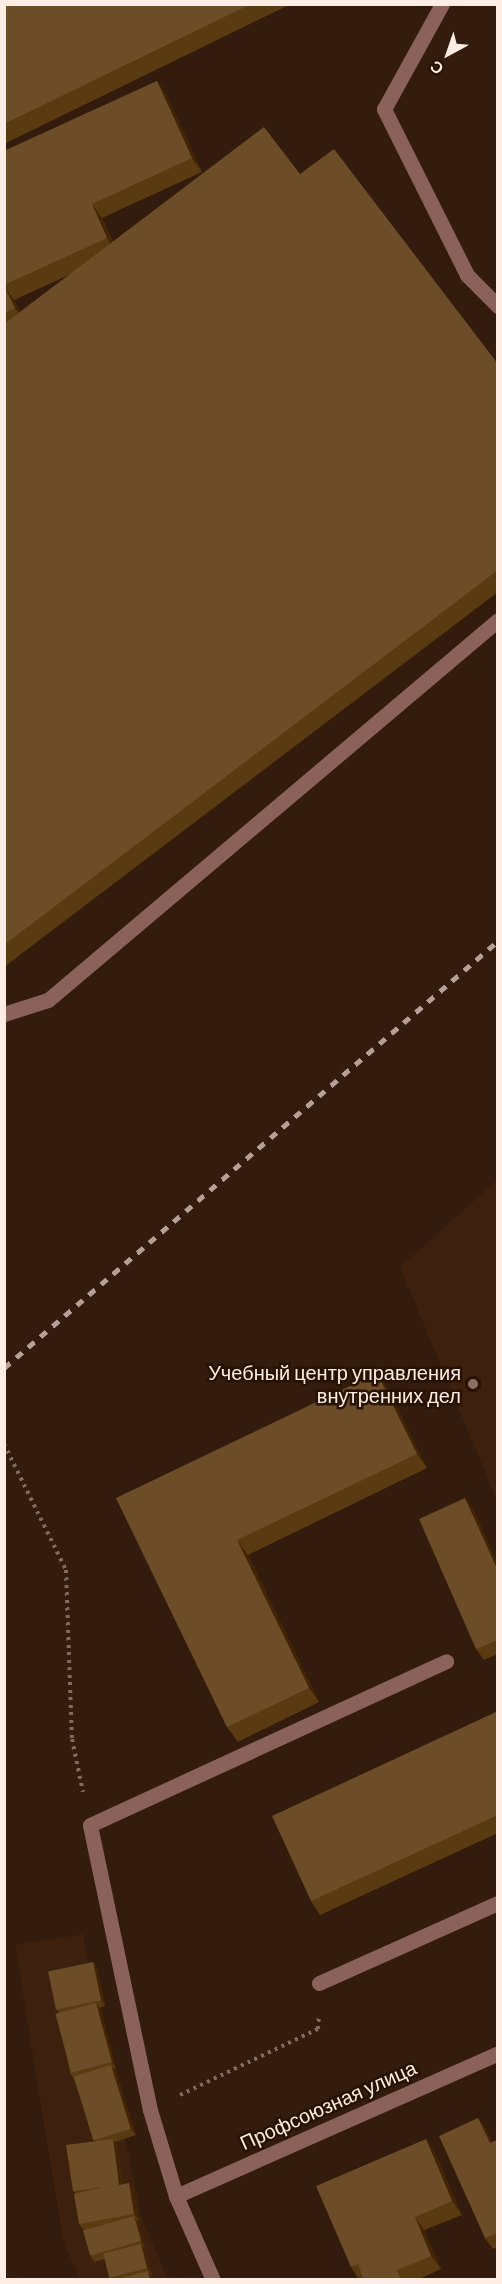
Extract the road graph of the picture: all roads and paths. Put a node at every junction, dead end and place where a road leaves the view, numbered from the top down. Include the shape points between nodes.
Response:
1 (442, 4) edge
2 (498, 306) edge
3 (498, 620) edge
4 (4, 1014) edge
5 (4, 1444) edge
6 (447, 1661) dead end
7 (90, 1825) junction
8 (498, 1902) edge
9 (319, 1983) joint
10 (498, 2053) edge
11 (150, 2110) junction
12 (176, 2196) junction
13 (213, 2280) edge

1 - 2 street via 384,109 467,275
3 - 4 street via 48,1000
5 - 7 path via 66,1570 72,1739
6 - 7 street
7 - 11 street
8 - 9 street
9 - 11 path via 318,2029
10 - 12 street, Профсоюзная улица
11 - 12 street
12 - 13 street

